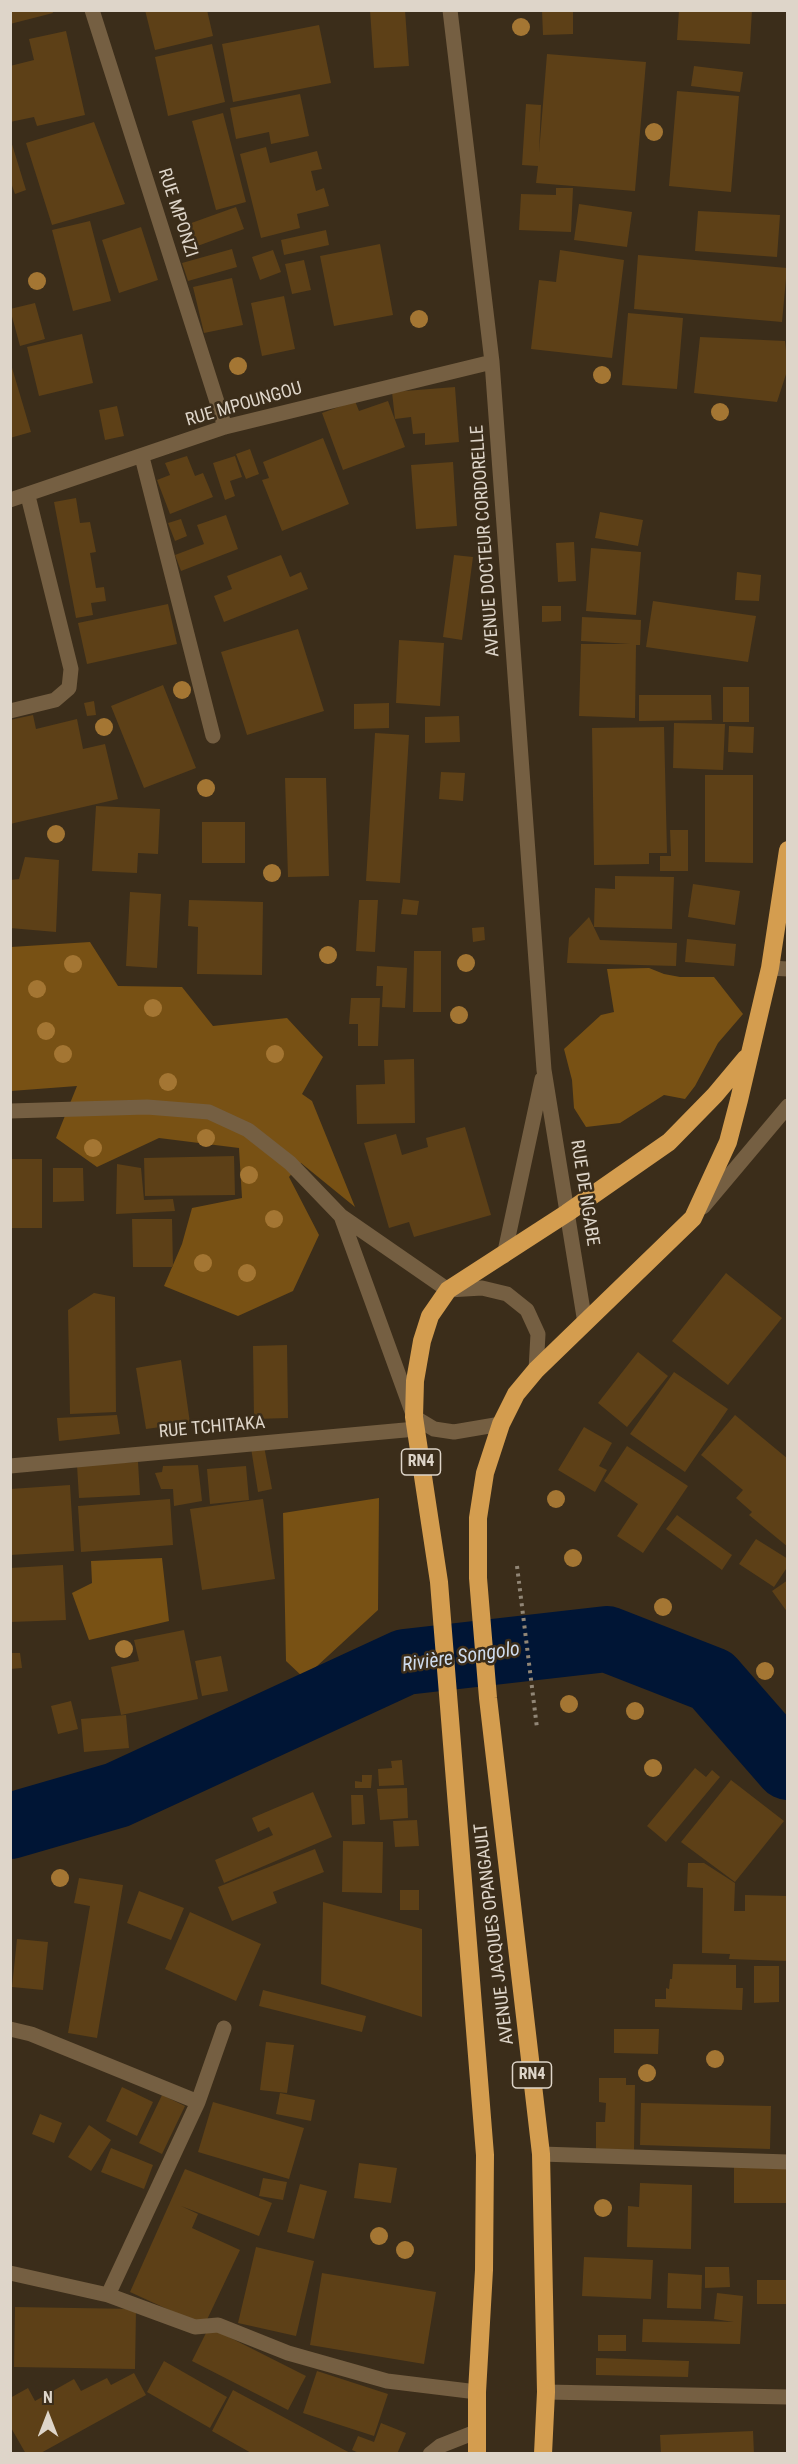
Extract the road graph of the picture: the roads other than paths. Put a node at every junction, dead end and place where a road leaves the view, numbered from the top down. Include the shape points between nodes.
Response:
1 (92, 10) edge
2 (450, 10) edge
3 (492, 362) junction
4 (225, 427) junction
5 (142, 457) junction
6 (28, 496) junction
7 (10, 500) edge
8 (10, 711) edge
9 (213, 736) dead end
10 (788, 850) edge
11 (779, 968) edge
12 (748, 1056) junction
13 (544, 1070) junction
14 (788, 1106) edge
15 (10, 1111) edge
16 (567, 1213) junction
17 (342, 1216) junction
18 (693, 1218) junction
19 (504, 1256) junction
20 (448, 1290) junction
21 (585, 1323) junction
22 (536, 1370) junction
23 (415, 1423) junction
24 (501, 1424) junction
25 (10, 1466) edge
26 (224, 2028) dead end
27 (10, 2029) edge
28 (198, 2102) junction
29 (541, 2154) junction
30 (788, 2162) edge
31 (10, 2272) edge
32 (108, 2295) junction
33 (477, 2392) junction
34 (546, 2392) junction
35 (788, 2397) edge
36 (478, 2431) junction
37 (430, 2454) edge
38 (477, 2454) edge
39 (543, 2454) edge

1 - 4 street, RUE MPONZI
2 - 3 street, AVENUE DOCTEUR CORDORELLE
3 - 4 street, RUE MPOUNGOU
3 - 13 street, AVENUE DOCTEUR CORDORELLE
4 - 5 street, RUE MPOUNGOU
5 - 6 street, RUE MPOUNGOU
5 - 9 street
6 - 7 street, RUE MPOUNGOU
6 - 8 street via 71,669 69,688 55,700
10 - 11 highway, RN4
11 - 12 highway, RN4
12 - 16 highway, RN4 via 669,1142
12 - 18 highway, RN4 via 728,1142
13 - 16 street, RUE DE NGABE
13 - 19 street
14 - 18 street
15 - 17 street via 147,1107 209,1112 248,1130 265,1143
16 - 19 highway
16 - 21 street, RUE DE NGABE
17 - 20 street
17 - 23 street
18 - 21 highway, RN4
19 - 20 highway, RN4
20 - 22 street via 482,1288 507,1294 527,1310 538,1334
20 - 23 highway, RN4 via 430,1316 422,1341 415,1382
21 - 22 highway, RN4
22 - 24 highway, RN4 via 516,1394
23 - 24 street via 454,1432
23 - 25 street, RUE TCHITAKA
23 - 33 highway, AVENUE JACQUES OPANGAULT / RN4 via 439,1582 485,2155
24 - 29 highway, AVENUE JACQUES OPANGAULT / RN4 via 485,1473 478,1518 478,1578 488,1698
26 - 28 street
27 - 28 street
28 - 32 street
29 - 30 street
29 - 34 highway, AVENUE JACQUES OPANGAULT / RN4
31 - 32 street
32 - 33 street via 195,2327 218,2325 288,2353 387,2381
33 - 36 highway, AVENUE JACQUES OPANGAULT / RN4
34 - 35 street
34 - 39 highway, AVENUE JACQUES OPANGAULT / RN4
36 - 37 street
36 - 38 highway, AVENUE JACQUES OPANGAULT / RN4

